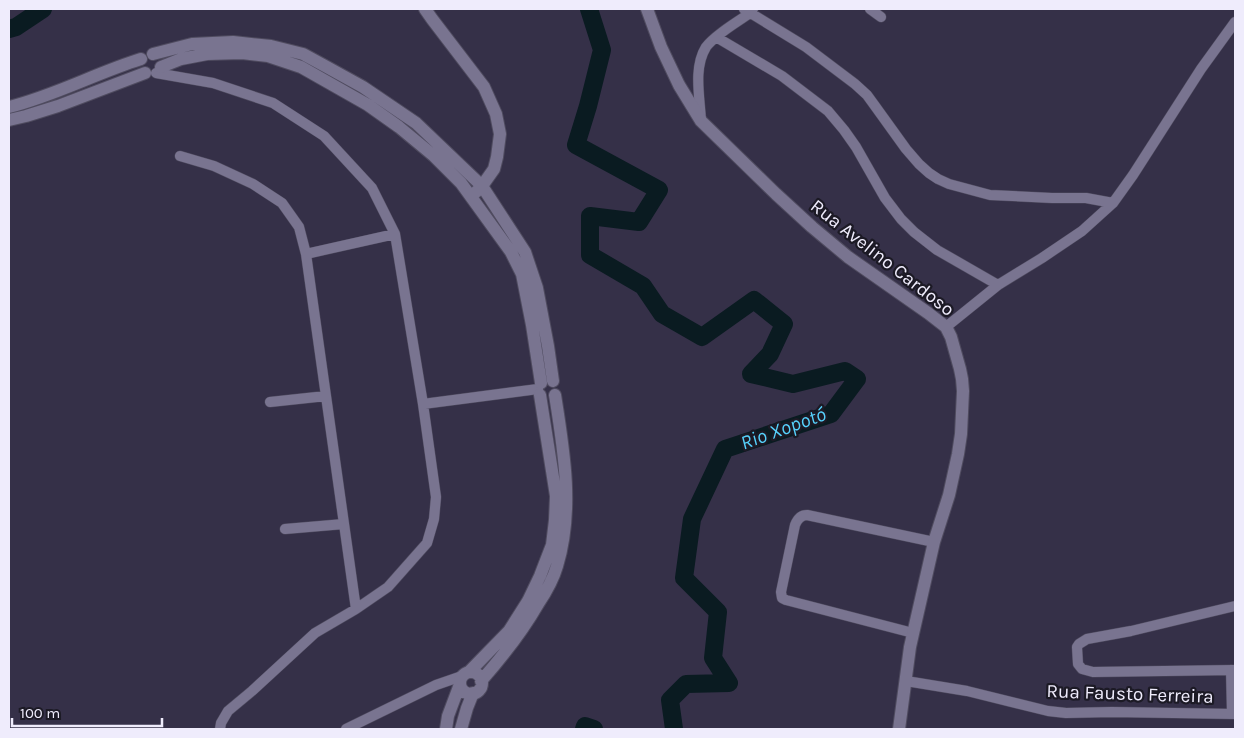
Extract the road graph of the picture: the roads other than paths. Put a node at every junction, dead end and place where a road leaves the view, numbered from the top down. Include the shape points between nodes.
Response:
1 (425, 9) edge
2 (647, 9) edge
3 (870, 9) edge
4 (749, 10) edge
5 (881, 17) dead end
6 (1235, 22) edge
7 (716, 37) junction
8 (153, 54) junction
9 (141, 59) junction
10 (154, 71) junction
11 (9, 107) edge
12 (9, 120) edge
13 (701, 121) junction
14 (180, 156) dead end
15 (494, 169) junction
16 (472, 177) junction
17 (461, 183) junction
18 (482, 186) junction
19 (471, 197) junction
20 (1113, 203) junction
21 (395, 234) junction
22 (306, 254) junction
23 (998, 285) junction
24 (946, 326) junction
25 (543, 387) junction
26 (326, 396) junction
27 (270, 402) dead end
28 (423, 404) junction
29 (344, 524) junction
30 (285, 529) dead end
31 (934, 542) junction
32 (1235, 606) edge
33 (356, 609) junction
34 (913, 634) junction
35 (1233, 670) edge
36 (464, 677) junction
37 (482, 681) junction
38 (906, 681) junction
39 (473, 693) junction
40 (1233, 714) edge
41 (220, 729) edge
42 (346, 729) edge
43 (446, 729) edge
44 (461, 729) edge
45 (900, 729) edge

1 - 15 street via 484,87 496,114 500,134
2 - 13 street, Rua Avelino Cardoso via 679,85
3 - 5 street
4 - 7 street
4 - 20 street via 855,84 919,164 938,179 990,195 1086,198
6 - 20 street
7 - 13 street via 706,48 699,66
7 - 23 street via 782,76 828,111 851,140 901,219 937,250
8 - 9 street via 146,54
8 - 10 street via 161,60
8 - 16 street via 192,44 233,42 303,54 363,87 416,123
9 - 10 street via 140,67
9 - 11 street
10 - 12 street
10 - 17 street via 181,59 242,53 268,56 301,67 368,105 399,127
10 - 21 street via 273,102 324,136 372,188
13 - 24 street, Rua Avelino Cardoso via 812,227 848,257
14 - 22 street via 214,166 254,184 282,204 299,227
15 - 16 street
15 - 18 street
16 - 17 street
16 - 18 street
17 - 19 street
18 - 19 street
18 - 25 street via 525,252 537,288 548,346
19 - 25 street via 511,252 522,274
20 - 23 street via 1061,246
21 - 22 street
21 - 28 street
22 - 26 street
23 - 24 street
24 - 31 street, Rua Avelino Cardoso via 962,379 961,434 949,495
25 - 28 street
25 - 36 street via 556,496 552,545 528,601 509,631
25 - 37 street via 557,388 555,395 566,483 564,537 548,587 524,628
26 - 27 street
26 - 29 street
28 - 33 street via 436,497 427,543 388,587
29 - 30 street
29 - 33 street
31 - 34 street, Rua Avelino Cardoso
31 - 34 street via 803,515 795,525 780,592 782,598
32 - 35 street via 1087,639 1077,647 1078,664 1087,670
33 - 41 street via 315,633 228,710
34 - 38 street, Rua Avelino Cardoso
35 - 40 street
36 - 37 street via 477,674
36 - 39 street via 463,690
36 - 42 street via 436,685
36 - 43 street
37 - 39 street via 480,689
38 - 40 street, Rua Fausto Ferreira via 1066,713
38 - 45 street, Rua Avelino Cardoso
39 - 44 street

